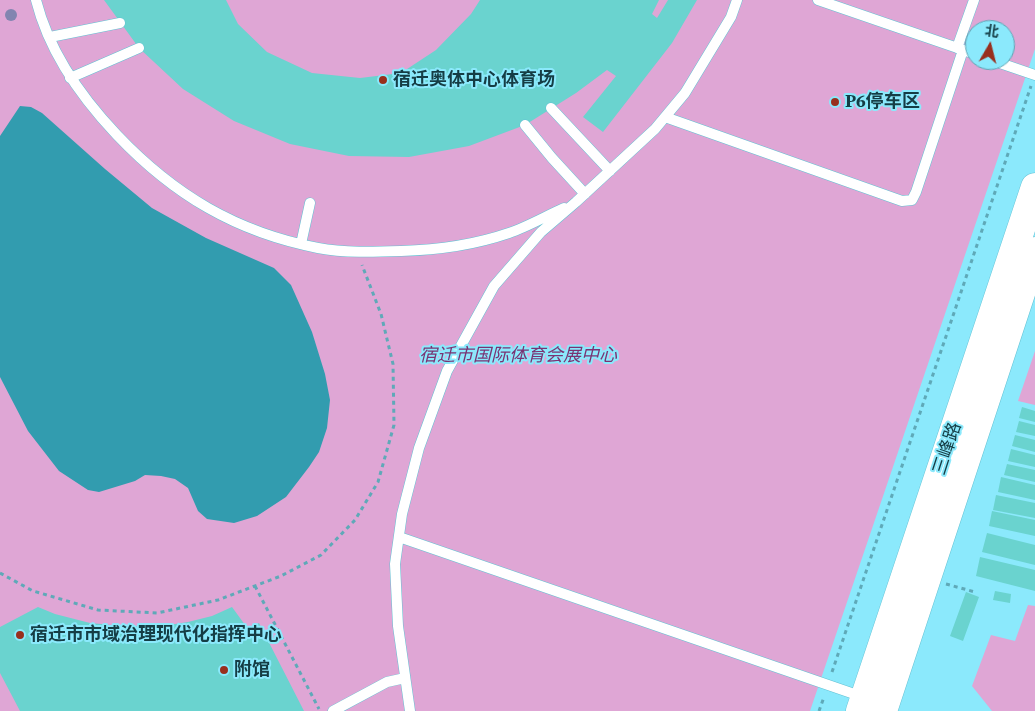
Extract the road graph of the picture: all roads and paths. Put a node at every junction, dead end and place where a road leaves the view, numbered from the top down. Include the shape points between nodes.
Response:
1 (36, 0) edge
2 (737, 0) edge
3 (818, 0) edge
4 (974, 0) edge
5 (120, 23) dead end
6 (50, 38) junction
7 (139, 48) dead end
8 (960, 49) junction
9 (965, 51) edge
10 (1015, 68) edge
11 (1035, 75) edge
12 (70, 78) junction
13 (551, 108) dead end
14 (665, 118) junction
15 (525, 125) dead end
16 (610, 171) junction
17 (1035, 187) edge
18 (585, 194) junction
19 (576, 202) junction
20 (310, 203) dead end
21 (301, 244) junction
22 (357, 251) junction
23 (1035, 251) edge
24 (399, 537) junction
25 (0, 573) edge
26 (943, 583) dead end
27 (255, 586) junction
28 (975, 592) dead end
29 (405, 678) junction
30 (828, 685) junction
31 (869, 707) edge
32 (320, 711) edge
33 (333, 711) edge
34 (410, 711) edge
35 (819, 711) edge

1 - 6 lane
2 - 14 lane via 731,17
3 - 8 lane
4 - 8 lane
5 - 6 lane
6 - 12 lane
7 - 12 lane
8 - 9 lane
8 - 14 lane via 912,200 902,200
10 - 11 lane
11 - 30 path
12 - 21 lane via 98,116 142,161 172,185 214,212 247,227
13 - 16 lane
14 - 16 lane
15 - 18 lane
16 - 18 lane
17 - 31 main road, 三峰路
18 - 19 lane
19 - 22 lane via 510,233 473,243 435,250
19 - 24 lane via 541,232 494,286 447,371 419,448
20 - 21 lane
21 - 22 lane
22 - 27 path via 381,314 394,364 394,425 378,482 356,520 321,555
23 - 31 main road, 三峰路
24 - 29 lane via 395,564
24 - 30 lane
25 - 27 path via 33,591 98,610 157,613 218,600
26 - 28 path
27 - 32 path
29 - 33 lane via 388,682
29 - 34 lane
30 - 31 lane
30 - 35 path

